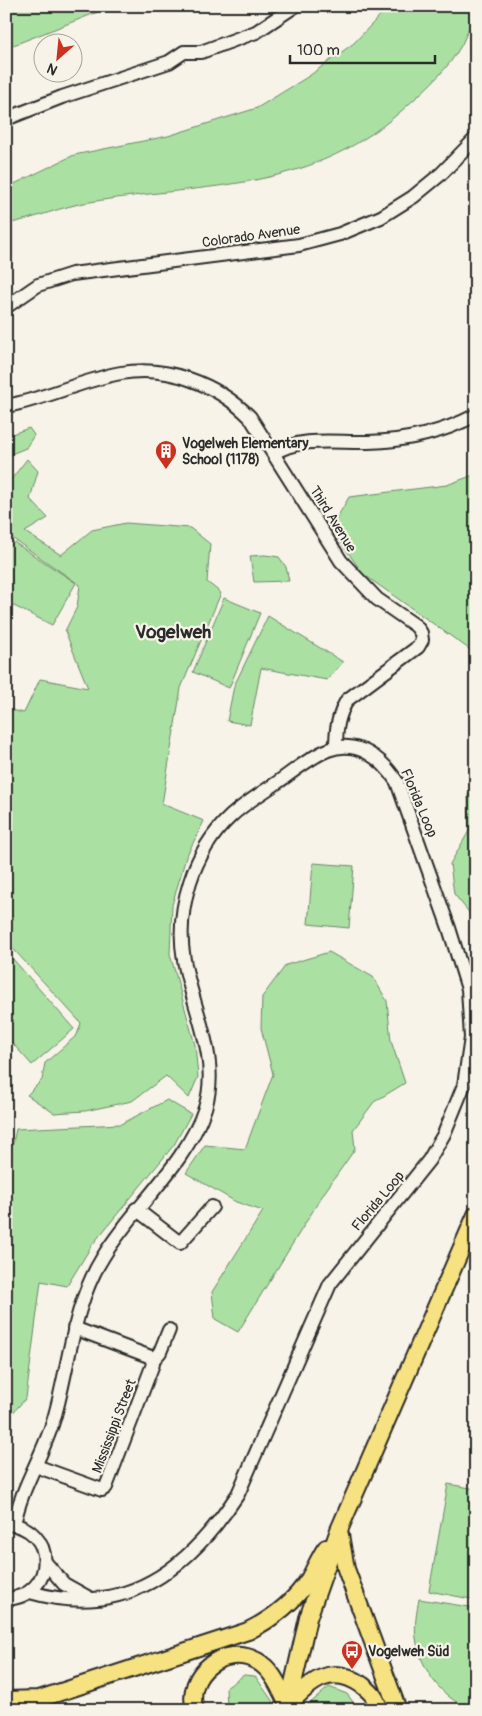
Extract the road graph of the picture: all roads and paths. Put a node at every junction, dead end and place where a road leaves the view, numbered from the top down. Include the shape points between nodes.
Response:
1 (295, 6) edge
2 (6, 119) edge
3 (476, 138) edge
4 (6, 307) edge
5 (6, 406) edge
6 (476, 415) edge
7 (274, 453) junction
8 (336, 747) junction
9 (212, 1207) dead end
10 (136, 1209) junction
11 (476, 1215) edge
12 (74, 1328) junction
13 (169, 1330) dead end
14 (153, 1360) junction
15 (36, 1466) junction
16 (10, 1525) edge
17 (339, 1530) junction
18 (45, 1562) junction
19 (30, 1592) junction
20 (6, 1599) edge
21 (96, 1600) junction
22 (6, 1701) edge
23 (287, 1707) edge
24 (49, 1710) edge
25 (195, 1710) edge
26 (379, 1710) edge
27 (398, 1710) edge

1 - 2 street via 256,32 232,43 201,52 184,52 168,62
3 - 4 street, Colorado Avenue via 418,194 354,229 299,245 72,274 38,285
5 - 7 street, Third Avenue via 119,374 138,371 169,374 197,382 233,402 256,425
6 - 7 street via 413,438 368,442 310,441 284,447
7 - 8 street, Third Avenue via 351,574 421,633 418,647 347,700 336,726
8 - 10 street via 306,762 229,818 211,842 192,879 181,918 181,938 208,1056 209,1090 205,1108 186,1146
8 - 21 street, Florida Loop via 353,748 375,756 387,766 404,799 468,989 471,1038 464,1085 444,1134 429,1160 330,1284 238,1494 218,1525 193,1552 141,1588
9 - 10 street via 180,1243
10 - 12 street via 92,1275
11 - 17 main road
12 - 14 street
12 - 15 street via 55,1416
13 - 14 street, Mississippi Street
14 - 15 street, Mississippi Street via 106,1487 98,1490
15 - 16 street
16 - 18 street via 30,1532 36,1538
17 - 22 main road via 302,1589 266,1622 248,1631 50,1696
17 - 23 main road via 308,1618
17 - 27 main road via 346,1569
18 - 19 street via 44,1573
18 - 21 street via 64,1584
19 - 20 street via 15,1599
19 - 21 street, Florida Loop via 64,1600
22 - 24 main road
23 - 25 main road via 266,1668 250,1658 230,1656 214,1661 201,1674 193,1692
23 - 26 main road via 311,1683 336,1674 355,1680 372,1693

